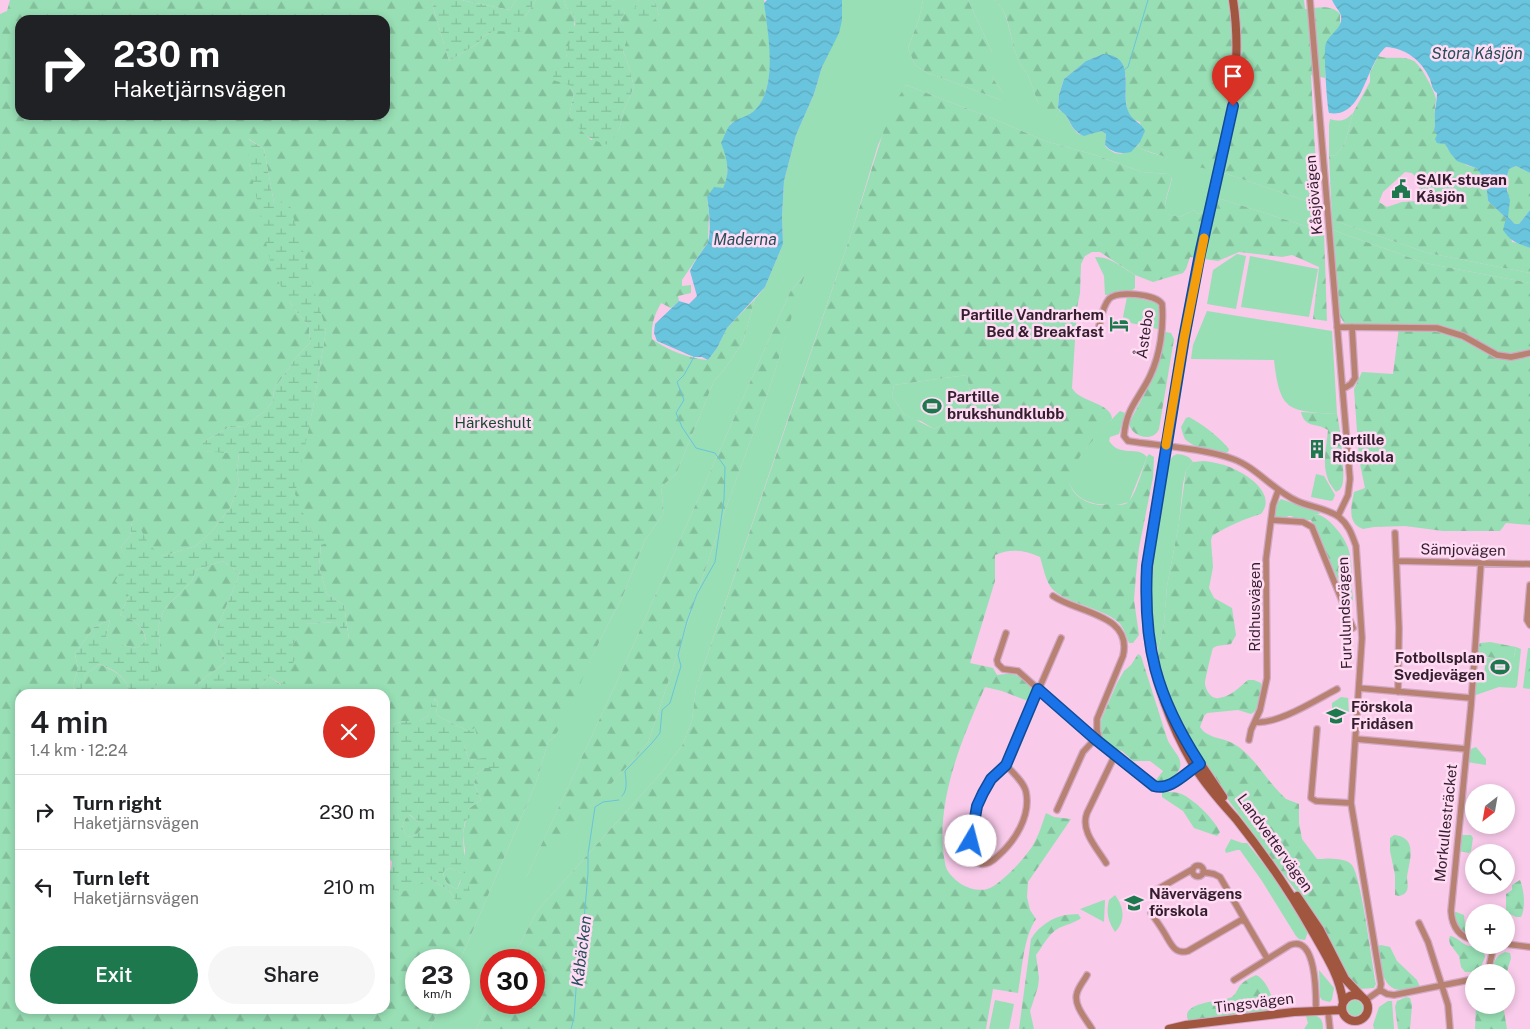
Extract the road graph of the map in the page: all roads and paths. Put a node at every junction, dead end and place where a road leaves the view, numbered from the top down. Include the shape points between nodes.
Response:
1 (1233, 0) edge
2 (1310, 0) edge
3 (1337, 327) junction
4 (1352, 327) junction
5 (1098, 330) dead end
6 (1530, 353) edge
7 (1343, 389) junction
8 (1166, 447) junction
9 (1278, 491) junction
10 (1338, 516) junction
11 (1271, 520) junction
12 (1395, 533) dead end
13 (1396, 562) junction
14 (1481, 564) junction
15 (1530, 564) edge
16 (1530, 585) edge
17 (1053, 596) dead end
18 (1530, 625) edge
19 (1353, 628) dead end
20 (1006, 633) dead end
21 (1061, 638) dead end
22 (1359, 688) junction
23 (1038, 689) junction
24 (1337, 689) dead end
25 (1398, 692) junction
26 (1471, 698) junction
27 (1255, 722) junction
28 (1317, 729) dead end
29 (1356, 739) junction
30 (1249, 740) dead end
31 (1097, 741) junction
32 (1466, 749) junction
33 (1115, 755) junction
34 (1006, 765) junction
35 (1197, 766) junction
36 (1351, 803) junction
37 (1057, 810) dead end
38 (1106, 863) dead end
39 (1158, 890) dead end
40 (1151, 913) dead end
41 (1244, 921) junction
42 (1419, 923) dead end
43 (1465, 937) edge
44 (1515, 946) edge
45 (1530, 948) edge
46 (1267, 958) junction
47 (1087, 975) dead end
48 (1234, 980) dead end
49 (1465, 981) edge
50 (1441, 985) junction
51 (1380, 990) junction
52 (1364, 998) junction
53 (1343, 1006) junction
54 (1316, 1011) junction
55 (1328, 1011) junction
56 (1364, 1017) junction
57 (1347, 1018) junction
58 (1199, 1026) edge
59 (1092, 1029) edge
60 (1169, 1029) edge
61 (1330, 1029) edge
62 (1353, 1029) edge
63 (1364, 1029) edge
64 (1450, 1029) edge

1 - 8 street, Landvettervägen via 1237,43 1233,106 1193,290
2 - 3 street, Kåsjövägen
3 - 4 street
3 - 7 street, Kåsjövägen
4 - 6 street via 1437,328 1462,336 1497,355 1510,357
4 - 7 street via 1356,378
5 - 8 street, Åstebo via 1106,304 1112,297 1128,294 1161,301 1157,356 1147,381 1127,414 1124,436 1128,441
7 - 10 street, Kåsjövägen via 1350,479 1348,495
8 - 9 street via 1233,459
8 - 35 street, Landvettervägen via 1147,566 1148,636 1176,732
9 - 10 street
9 - 11 street, Ridhusvägen
10 - 22 street, Furulundsvägen via 1352,534 1356,546 1362,638
11 - 19 street via 1303,522 1312,527
11 - 27 street, Ridhusvägen via 1266,559 1268,670
12 - 13 street
13 - 14 street, Sämjovägen
13 - 25 street
14 - 15 street, Sämjovägen
14 - 26 street, Morkullesträcket
16 - 18 street via 1527,620
17 - 31 street via 1109,621 1123,637 1123,656 1097,719
20 - 23 street via 998,664 1002,669 1018,671
21 - 23 street
22 - 25 street
22 - 29 street, Furulundsvägen
23 - 31 street
23 - 34 street
24 - 27 street via 1278,719
25 - 26 street
26 - 32 street, Morkullesträcket
27 - 30 street, Ridhusvägen
28 - 36 street via 1311,798
29 - 32 street
29 - 36 street, Furulundsvägen
31 - 33 street
31 - 37 street via 1083,752
32 - 43 street, Morkullesträcket via 1451,911 1452,922
33 - 35 street via 1158,787 1167,786
33 - 38 street via 1084,823
34 - 34 street via 1026,792 1024,817 1017,835 1007,848 994,860 980,864 972,858 971,852 977,806 991,779
35 - 52 street, Landvettervägen via 1292,888 1320,930 1346,979
35 - 53 street, Landvettervägen via 1293,899 1334,970 1341,986
36 - 51 street, Furulundsvägen
39 - 41 street via 1193,869 1196,876 1203,872 1214,874 1220,877
40 - 41 street via 1170,945 1182,952
41 - 46 street
42 - 50 street
44 - 45 street
46 - 48 street
46 - 54 street via 1294,944 1306,947 1315,976
47 - 59 street via 1076,999
49 - 50 street
50 - 51 street via 1394,995
50 - 64 street via 1448,1005
51 - 52 street
52 - 53 street via 1352,995
52 - 56 street via 1368,1010
53 - 55 street, Tingsvägen
53 - 57 street
54 - 55 street, Tingsvägen
54 - 58 street, Tingsvägen
55 - 61 street
56 - 57 street via 1356,1021
56 - 63 street
57 - 62 street
58 - 60 street, Tingsvägen

